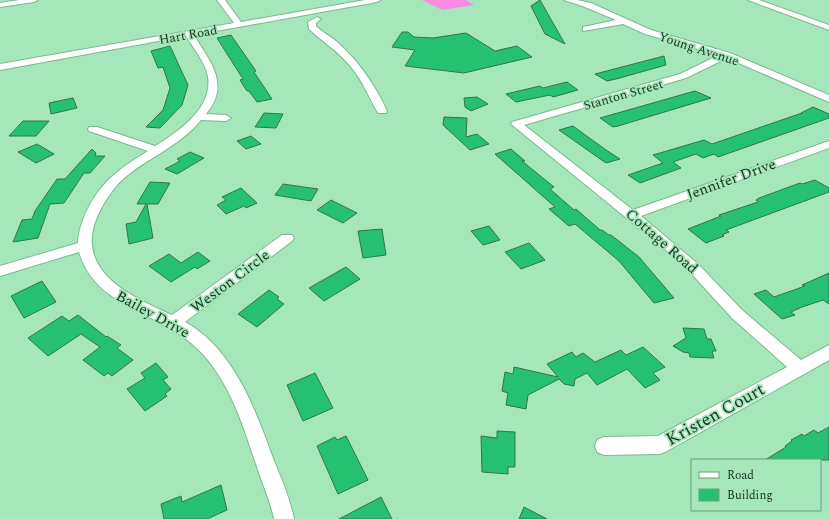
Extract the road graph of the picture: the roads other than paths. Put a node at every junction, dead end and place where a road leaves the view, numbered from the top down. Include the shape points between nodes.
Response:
1 (34, 0) edge
2 (221, 0) edge
3 (377, 0) edge
4 (568, 0) edge
5 (752, 0) edge
6 (0, 5) edge
7 (316, 19) dead end
8 (624, 21) junction
9 (239, 25) junction
10 (829, 28) edge
11 (586, 29) dead end
12 (189, 34) junction
13 (727, 55) junction
14 (0, 67) edge
15 (829, 99) edge
16 (382, 111) dead end
17 (199, 117) junction
18 (226, 118) dead end
19 (516, 124) joint
20 (93, 129) dead end
21 (829, 144) edge
22 (155, 150) junction
23 (632, 215) junction
24 (287, 238) dead end
25 (85, 246) junction
26 (0, 271) edge
27 (174, 323) junction
28 (829, 352) edge
29 (799, 368) junction
30 (604, 446) dead end
31 (284, 519) edge

1 - 6 street
2 - 9 street
3 - 9 street, Hart Road
4 - 8 street, Young Avenue via 588,5
5 - 10 street
7 - 16 street via 312,22 312,27 333,43 357,70
8 - 11 street
8 - 13 street, Young Avenue via 648,32
9 - 12 street, Hart Road
12 - 14 street, Hart Road
12 - 17 street, Bailey Drive via 213,77 211,99
13 - 15 street, Young Avenue
13 - 19 street, Stanton Street via 683,76
17 - 18 street
17 - 22 street, Bailey Drive via 176,138
19 - 23 street, Cottage Road
20 - 22 street
21 - 23 street, Jennifer Drive
22 - 25 street, Bailey Drive via 118,177 94,210 87,227
23 - 29 street, Cottage Road via 693,266 743,319
24 - 27 street, Weston Circle
25 - 26 street
25 - 27 street, Bailey Drive via 90,262 113,292 134,306
27 - 31 street, Bailey Drive via 197,339 216,358 242,403
28 - 29 street, Kristen Court
29 - 30 street, Kristen Court via 660,445

